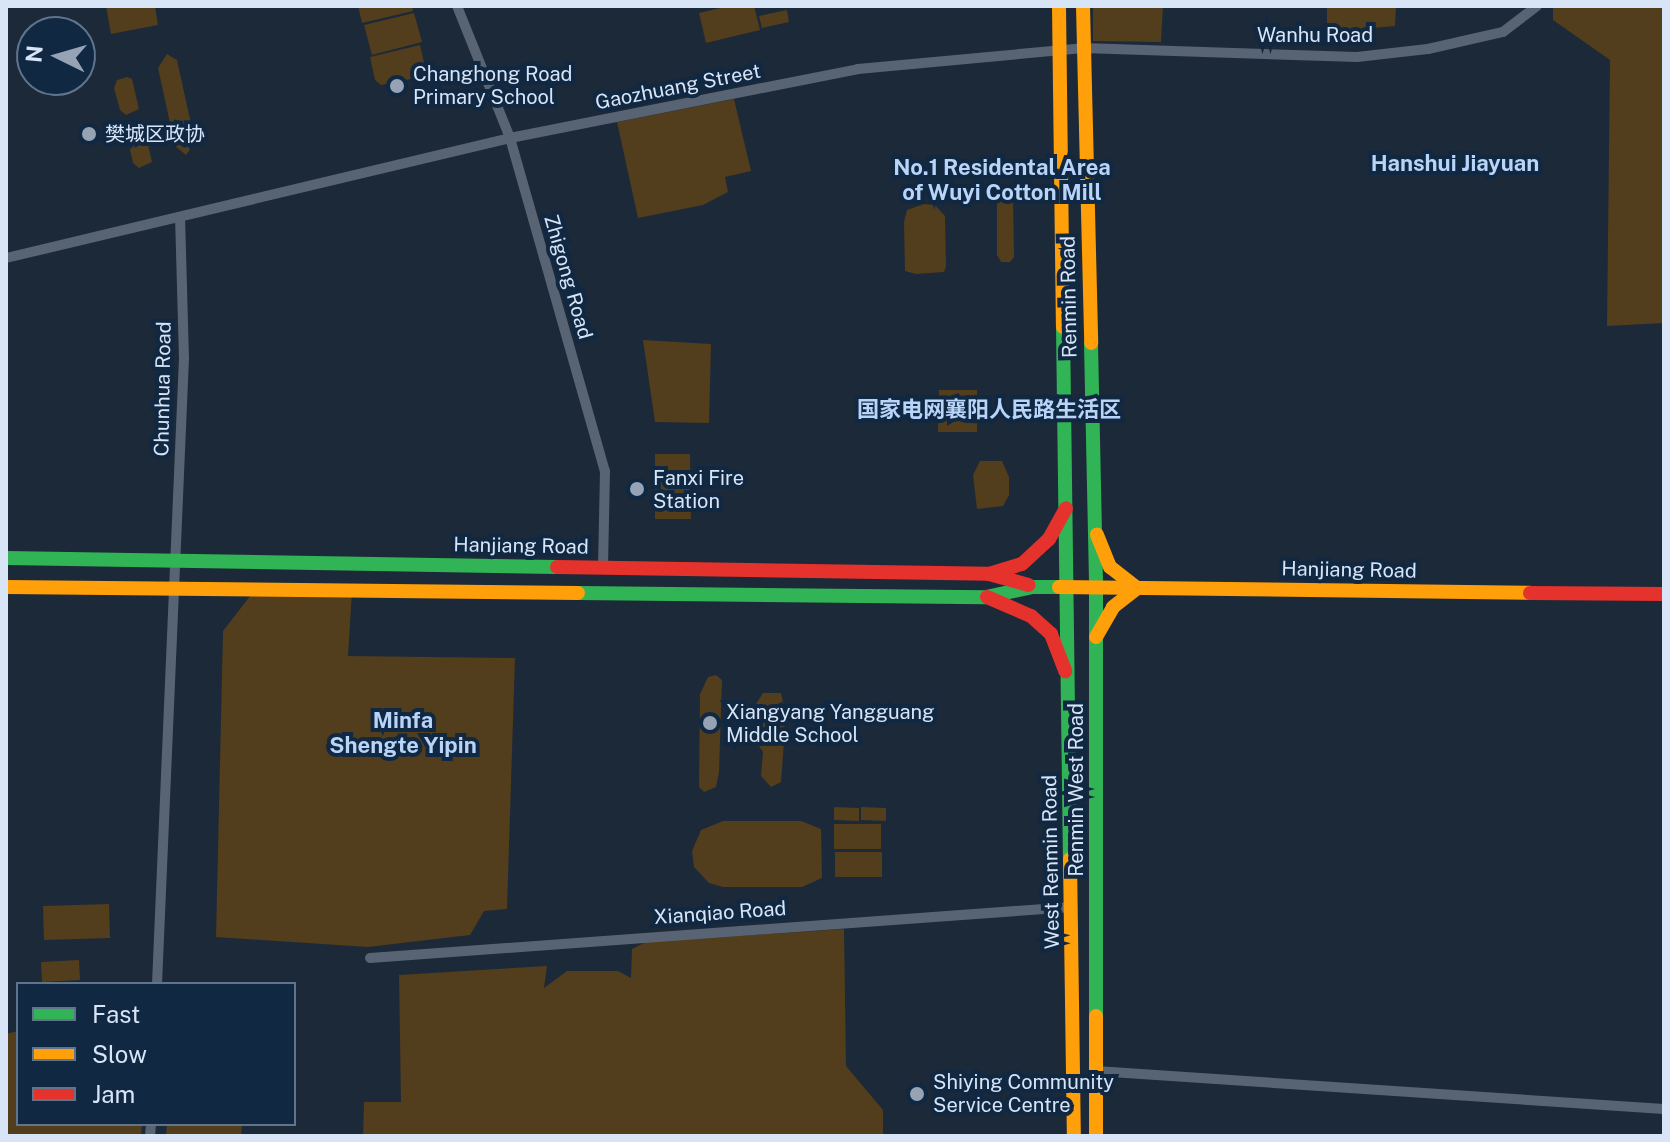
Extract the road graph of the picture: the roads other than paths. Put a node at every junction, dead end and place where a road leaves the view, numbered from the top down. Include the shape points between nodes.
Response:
1 (457, 6) edge
2 (1059, 6) edge
3 (1083, 6) edge
4 (1537, 6) edge
5 (1083, 48) junction
6 (1059, 50) junction
7 (510, 138) junction
8 (180, 217) junction
9 (6, 258) edge
10 (1067, 507) junction
11 (1094, 526) junction
12 (6, 558) edge
13 (176, 562) junction
14 (603, 566) junction
15 (989, 574) junction
16 (6, 587) edge
17 (1033, 587) junction
18 (1068, 587) junction
19 (1096, 588) junction
20 (1137, 588) junction
21 (175, 590) junction
22 (1664, 594) edge
23 (986, 597) junction
24 (1096, 637) junction
25 (1068, 679) junction
26 (1072, 907) junction
27 (370, 958) dead end
28 (158, 981) edge
29 (1096, 1071) junction
30 (1664, 1109) edge
31 (1074, 1136) edge
32 (1096, 1136) edge

1 - 7 street, Zhigong Road
2 - 6 main road, Renmin Road
3 - 5 main road, Renmin Road
4 - 5 street, Wanhu Road via 1503,32 1428,49 1357,57
5 - 6 street, Gaozhuang Street
5 - 11 main road, Renmin Road
6 - 7 street, Gaozhuang Street via 858,69
6 - 10 main road, Renmin Road
7 - 8 street, Gaozhuang Street
7 - 14 street, Zhigong Road via 605,471
8 - 9 street, Gaozhuang Street
8 - 13 street, Chunhua Road via 184,359
10 - 15 main road via 1049,539 1022,564
10 - 18 main road, Renmin Road
11 - 19 main road, Renmin Road
11 - 20 main road via 1110,567
12 - 13 main road, Hanjiang Road
13 - 14 main road, Hanjiang Road
13 - 21 street
14 - 15 main road, Hanjiang Road
15 - 17 main road, Hanjiang Road
16 - 21 main road, Hanjiang Road
17 - 18 main road, Hanjiang Road
17 - 23 main road, Hanjiang Road
18 - 19 main road, Hanjiang Road
18 - 25 main road, West Renmin Road
19 - 20 main road, Hanjiang Road
19 - 24 main road, Renmin West Road
20 - 22 main road, Hanjiang Road
20 - 24 main road via 1113,607
21 - 23 main road, Hanjiang Road
21 - 28 street
23 - 25 main road via 1031,616 1051,634
24 - 29 main road, Renmin West Road
25 - 26 main road, West Renmin Road
26 - 27 street, Xianqiao Road
26 - 31 main road, West Renmin Road
29 - 30 street
29 - 32 main road, Renmin West Road

